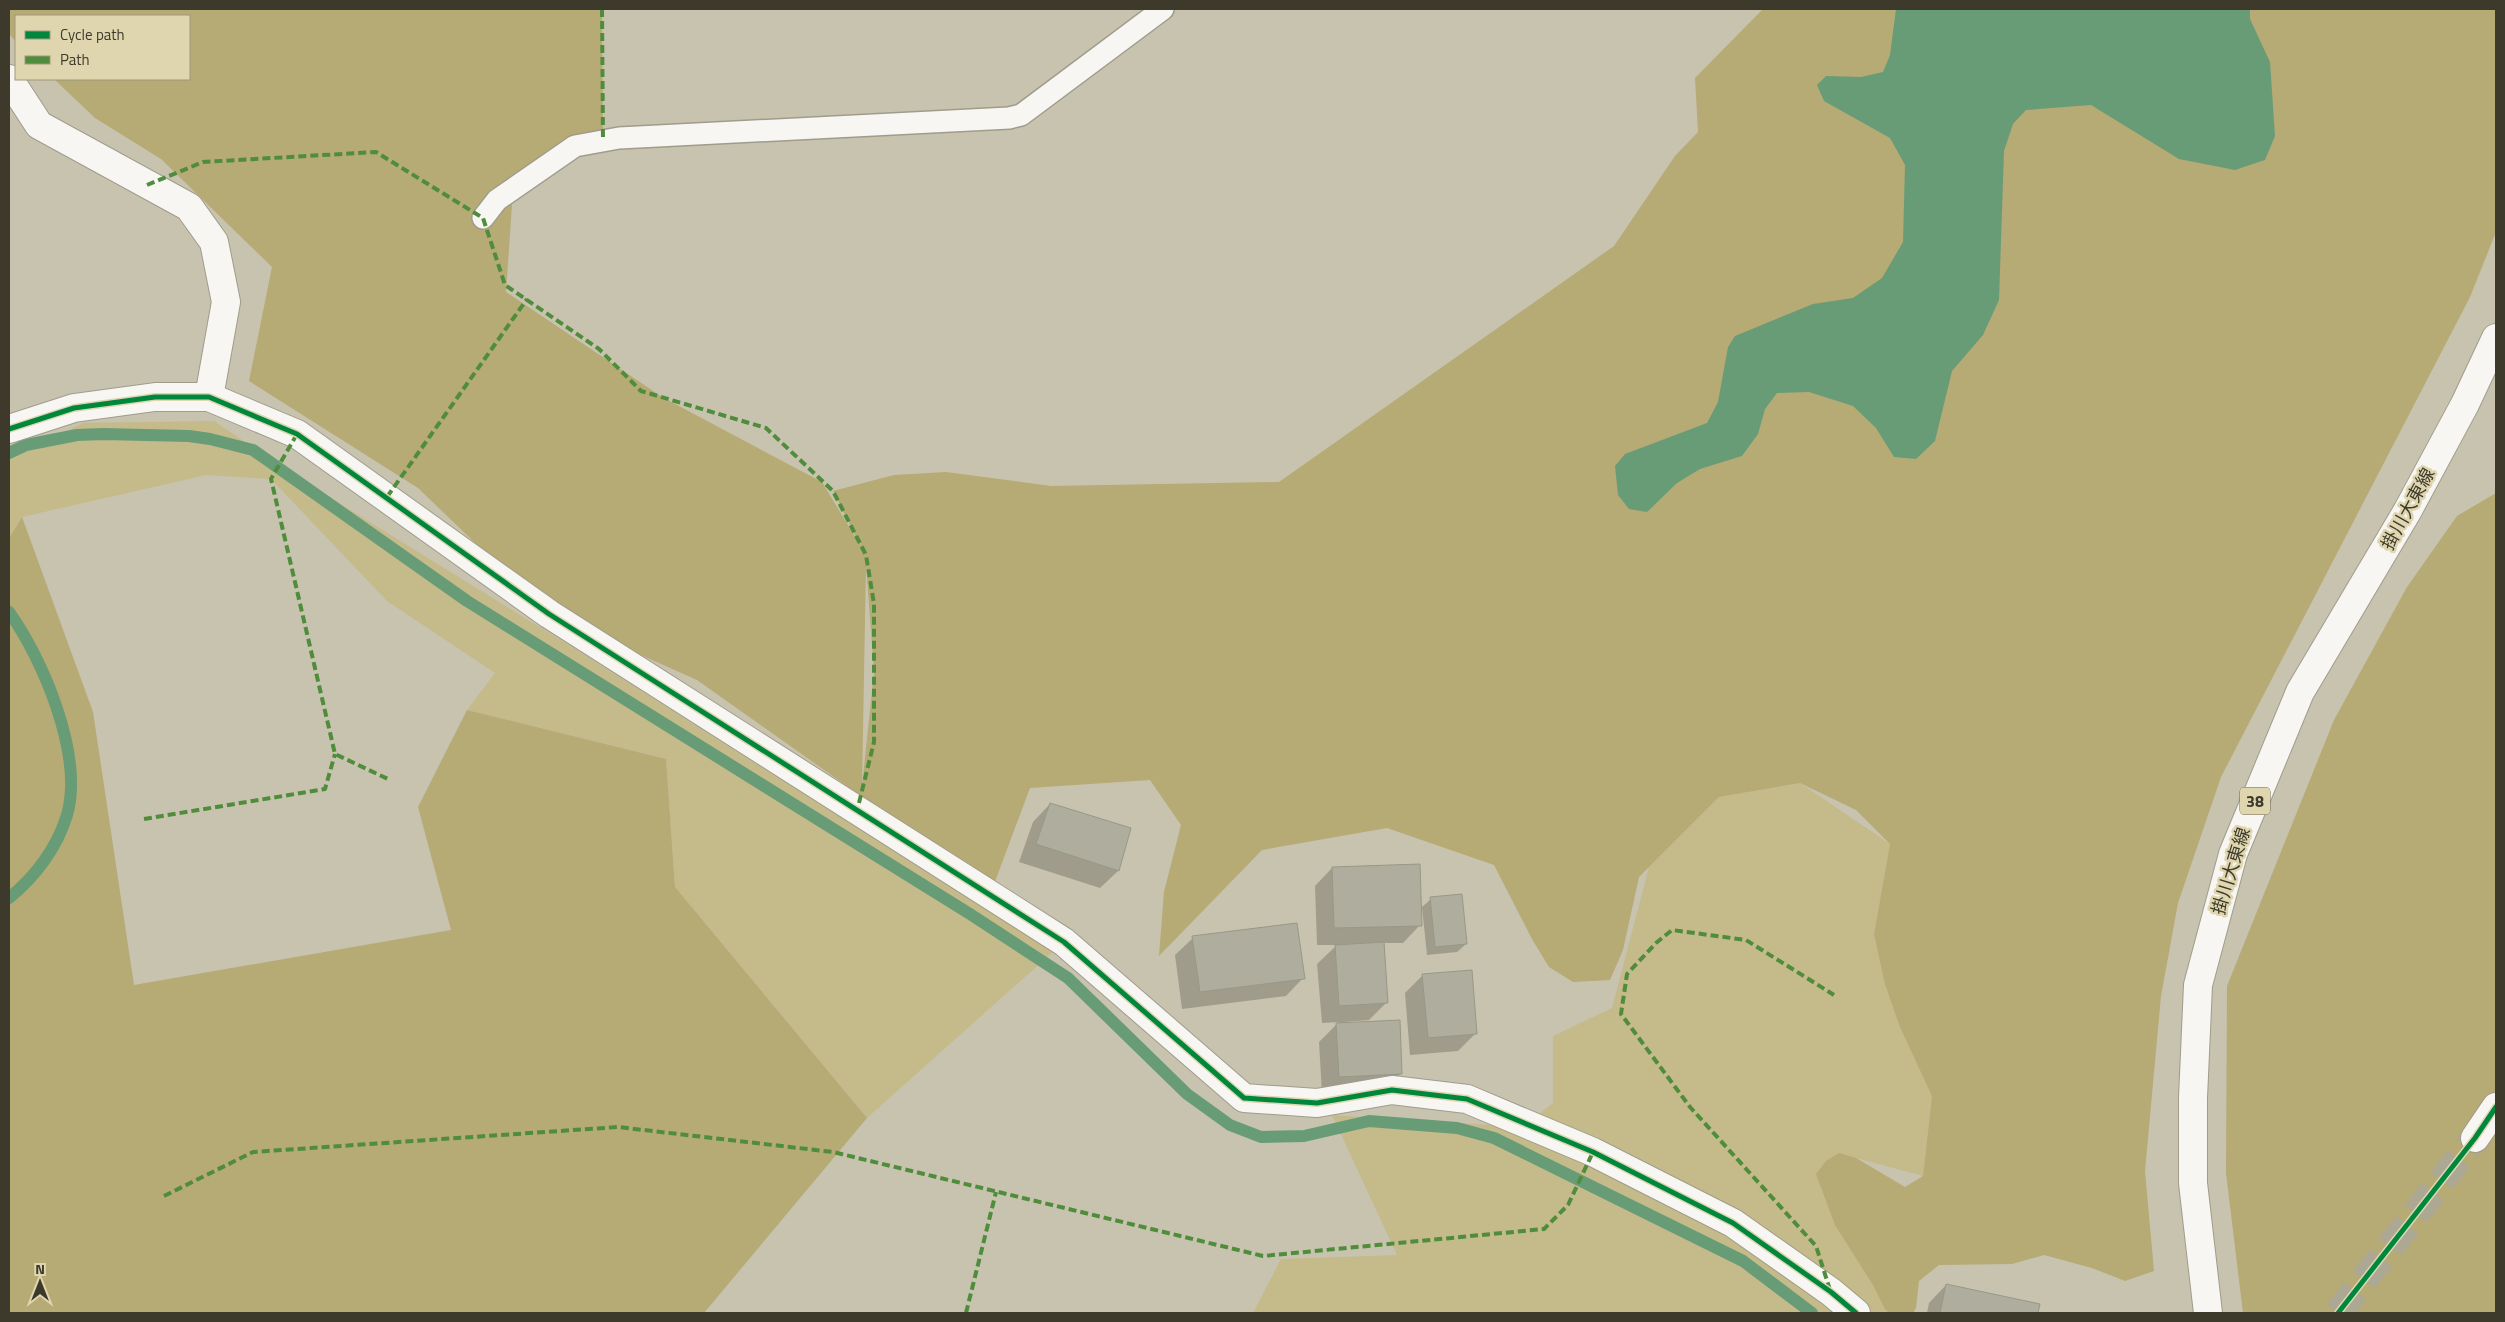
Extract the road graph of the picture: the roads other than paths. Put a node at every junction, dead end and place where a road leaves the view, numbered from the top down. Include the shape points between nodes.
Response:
1 (1163, 9) edge
2 (9, 80) edge
3 (483, 218) dead end
4 (2496, 338) edge
5 (209, 398) junction
6 (9, 429) edge
7 (2496, 1107) edge
8 (2475, 1138) tunnel mouth
9 (1856, 1313) edge
10 (2208, 1313) edge

1 - 3 lane via 1021,115 619,138 575,146 497,200
2 - 5 street via 39,124 189,207 214,242 226,302
4 - 10 street, 掛川大東線 / 38 via 2408,510 2300,692 2233,854 2198,985 2193,1183
5 - 6 street via 154,397 74,408
5 - 9 street via 297,434 549,614 1064,942 1244,1098 1317,1103 1392,1090 1467,1099 1593,1152 1733,1223
7 - 8 street

